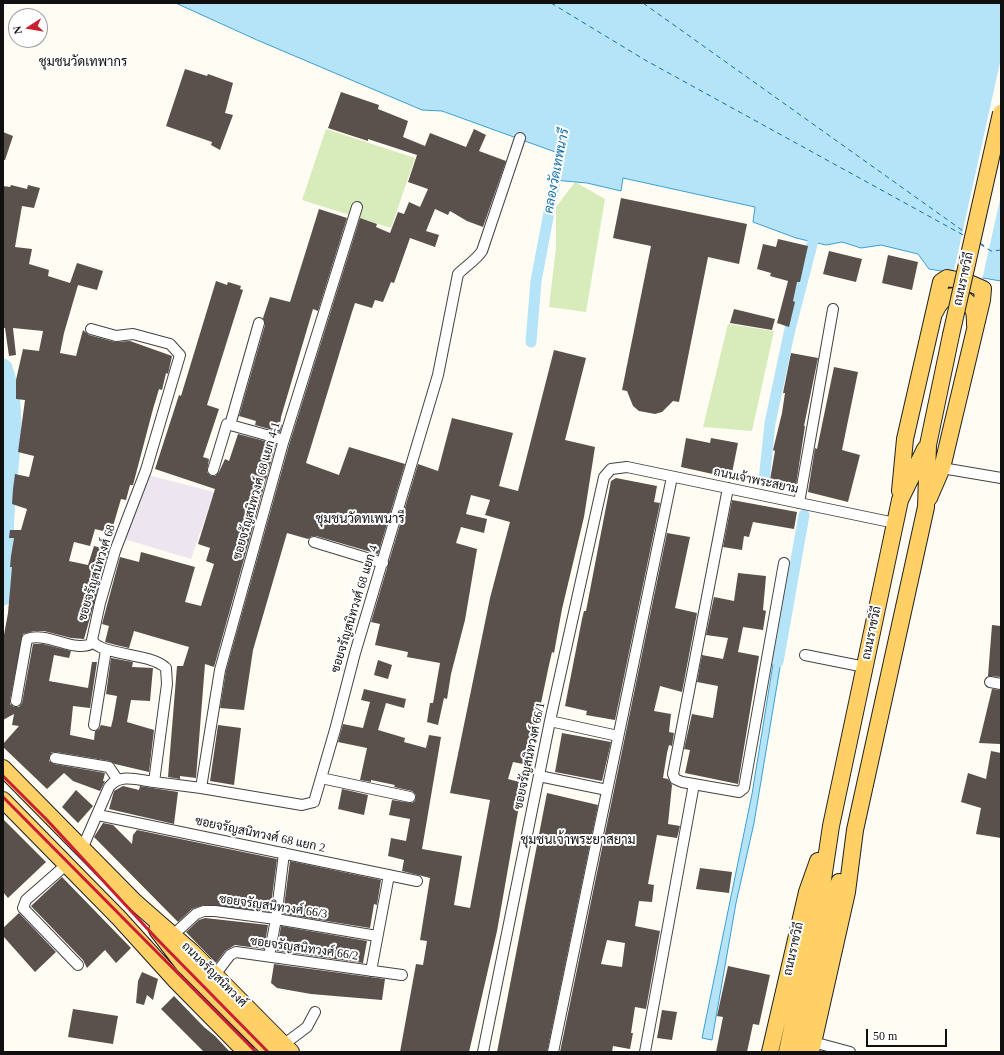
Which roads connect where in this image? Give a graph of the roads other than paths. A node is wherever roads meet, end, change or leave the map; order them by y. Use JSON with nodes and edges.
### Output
{"nodes":[{"id":1,"x":1001,"y":113,"type":"edge"},
{"id":2,"x":520,"y":138,"type":"dead end"},
{"id":3,"x":357,"y":207,"type":"dead end"},
{"id":4,"x":833,"y":309,"type":"dead end"},
{"id":5,"x":259,"y":323,"type":"dead end"},
{"id":6,"x":91,"y":329,"type":"dead end"},
{"id":7,"x":230,"y":425,"type":"junction"},
{"id":8,"x":284,"y":440,"type":"junction"},
{"id":9,"x":928,"y":445,"type":"junction"},
{"id":10,"x":942,"y":468,"type":"junction"},
{"id":11,"x":611,"y":469,"type":"joint"},
{"id":12,"x":213,"y":470,"type":"dead end"},
{"id":13,"x":672,"y":477,"type":"junction"},
{"id":14,"x":1001,"y":478,"type":"edge"},
{"id":15,"x":728,"y":488,"type":"junction"},
{"id":16,"x":900,"y":500,"type":"junction"},
{"id":17,"x":799,"y":503,"type":"junction"},
{"id":18,"x":926,"y":507,"type":"junction"},
{"id":19,"x":895,"y":523,"type":"junction"},
{"id":20,"x":314,"y":542,"type":"dead end"},
{"id":21,"x":784,"y":563,"type":"dead end"},
{"id":22,"x":383,"y":564,"type":"junction"},
{"id":23,"x":93,"y":643,"type":"junction"},
{"id":24,"x":106,"y":650,"type":"junction"},
{"id":25,"x":805,"y":655,"type":"dead end"},
{"id":26,"x":865,"y":667,"type":"junction"},
{"id":27,"x":990,"y":682,"type":"dead end"},
{"id":28,"x":1001,"y":684,"type":"edge"},
{"id":29,"x":16,"y":700,"type":"dead end"},
{"id":30,"x":550,"y":722,"type":"junction"},
{"id":31,"x":94,"y":725,"type":"dead end"},
{"id":32,"x":618,"y":736,"type":"junction"},
{"id":33,"x":55,"y":758,"type":"dead end"},
{"id":34,"x":3,"y":768,"type":"edge"},
{"id":35,"x":539,"y":776,"type":"junction"},
{"id":36,"x":321,"y":778,"type":"junction"},
{"id":37,"x":117,"y":779,"type":"junction"},
{"id":38,"x":154,"y":782,"type":"junction"},
{"id":39,"x":694,"y":784,"type":"junction"},
{"id":40,"x":201,"y":788,"type":"junction"},
{"id":41,"x":607,"y":790,"type":"junction"},
{"id":42,"x":410,"y":797,"type":"dead end"},
{"id":43,"x":3,"y":800,"type":"edge"},
{"id":44,"x":98,"y":815,"type":"junction"},
{"id":45,"x":831,"y":826,"type":"junction"},
{"id":46,"x":855,"y":830,"type":"junction"},
{"id":47,"x":82,"y":848,"type":"junction"},
{"id":48,"x":284,"y":853,"type":"junction"},
{"id":49,"x":67,"y":864,"type":"junction"},
{"id":50,"x":388,"y":874,"type":"junction"},
{"id":51,"x":417,"y":881,"type":"dead end"},
{"id":52,"x":135,"y":902,"type":"junction"},
{"id":53,"x":119,"y":918,"type":"junction"},
{"id":54,"x":276,"y":919,"type":"junction"},
{"id":55,"x":173,"y":934,"type":"junction"},
{"id":56,"x":377,"y":936,"type":"junction"},
{"id":57,"x":269,"y":956,"type":"junction"},
{"id":58,"x":78,"y":966,"type":"dead end"},
{"id":59,"x":371,"y":971,"type":"junction"},
{"id":60,"x":214,"y":976,"type":"junction"},
{"id":61,"x":402,"y":976,"type":"dead end"},
{"id":62,"x":315,"y":1012,"type":"dead end"},
{"id":63,"x":799,"y":1024,"type":"junction"},
{"id":64,"x":812,"y":1047,"type":"edge"},
{"id":65,"x":282,"y":1050,"type":"edge"},
{"id":66,"x":246,"y":1052,"type":"edge"},
{"id":67,"x":259,"y":1052,"type":"edge"},
{"id":68,"x":483,"y":1052,"type":"edge"},
{"id":69,"x":553,"y":1052,"type":"edge"},
{"id":70,"x":645,"y":1052,"type":"edge"},
{"id":71,"x":770,"y":1052,"type":"edge"},
{"id":72,"x":787,"y":1052,"type":"edge"},
{"id":73,"x":799,"y":1052,"type":"edge"},
{"id":74,"x":850,"y":1052,"type":"edge"}],
"edges":[{"from":1,"to":9,"type":"main road","name":"ถนนราชวิถี","bridge":true},
{"from":2,"to":22,"type":"street","name":"ซอยจรัญสนิทวงศ์ 68 แยก 4"},
{"from":3,"to":8,"type":"street","name":"ซอยจรัญสนิทวงศ์ 68 แยก 4-1"},
{"from":4,"to":17,"type":"street"},
{"from":5,"to":7,"type":"street"},
{"from":6,"to":23,"type":"street","name":"ซอยจรัญสนิทวงศ์ 68"},
{"from":7,"to":8,"type":"street"},
{"from":7,"to":12,"type":"street"},
{"from":8,"to":40,"type":"street","name":"ซอยจรัญสนิทวงศ์ 68 แยก 4-1"},
{"from":9,"to":16,"type":"main road","name":"ถนนราชวิถี"},
{"from":9,"to":18,"type":"main road","name":"ถนนราชวิถี"},
{"from":10,"to":14,"type":"street"},
{"from":10,"to":16,"type":"main road"},
{"from":10,"to":18,"type":"main road"},
{"from":11,"to":13,"type":"street","name":"ถนนเจ้าพระสยาม"},
{"from":11,"to":30,"type":"street","name":"ซอยจรัญสนิทวงศ์ 66/1"},
{"from":13,"to":15,"type":"street","name":"ถนนเจ้าพระสยาม"},
{"from":13,"to":32,"type":"street"},
{"from":15,"to":17,"type":"street","name":"ถนนเจ้าพระสยาม"},
{"from":15,"to":39,"type":"street"},
{"from":16,"to":19,"type":"main road","name":"ถนนราชวิถี"},
{"from":17,"to":19,"type":"street","name":"ถนนเจ้าพระสยาม"},
{"from":18,"to":46,"type":"main road","name":"ถนนราชวิถี"},
{"from":19,"to":26,"type":"main road","name":"ถนนราชวิถี"},
{"from":20,"to":22,"type":"street"},
{"from":21,"to":39,"type":"street"},
{"from":22,"to":36,"type":"street","name":"ซอยจรัญสนิทวงศ์ 68 แยก 4"},
{"from":23,"to":24,"type":"street"},
{"from":23,"to":29,"type":"street"},
{"from":24,"to":31,"type":"street"},
{"from":24,"to":38,"type":"street"},
{"from":25,"to":26,"type":"street"},
{"from":26,"to":45,"type":"main road","name":"ถนนราชวิถี"},
{"from":27,"to":28,"type":"street"},
{"from":30,"to":32,"type":"street"},
{"from":30,"to":35,"type":"street","name":"ซอยจรัญสนิทวงศ์ 66/1"},
{"from":32,"to":41,"type":"street"},
{"from":33,"to":37,"type":"street"},
{"from":34,"to":47,"type":"main road","name":"ถนนจรัญสนิทวงศ์"},
{"from":35,"to":41,"type":"street"},
{"from":35,"to":68,"type":"street","name":"ซอยจรัญสนิทวงศ์ 66/1"},
{"from":36,"to":40,"type":"street","name":"ซอยจรัญสนิทวงศ์ 68 แยก 4"},
{"from":36,"to":42,"type":"street"},
{"from":37,"to":38,"type":"street"},
{"from":37,"to":44,"type":"street"},
{"from":38,"to":40,"type":"street","name":"ซอยจรัญสนิทวงศ์ 68 แยก 4"},
{"from":39,"to":70,"type":"street"},
{"from":41,"to":69,"type":"street"},
{"from":43,"to":49,"type":"main road","name":"ถนนจรัญสนิทวงศ์"},
{"from":44,"to":47,"type":"street"},
{"from":44,"to":48,"type":"street","name":"ซอยจรัญสนิทวงศ์ 68 แยก 2"},
{"from":45,"to":63,"type":"main road","name":"ถนนราชวิถี"},
{"from":45,"to":71,"type":"main road","name":"ถนนราชวิถี"},
{"from":46,"to":63,"type":"main road","name":"ถนนราชวิถี"},
{"from":46,"to":64,"type":"main road","name":"ถนนราชวิถี"},
{"from":47,"to":52,"type":"main road","name":"ถนนจรัญสนิทวงศ์"},
{"from":48,"to":50,"type":"street","name":"ซอยจรัญสนิทวงศ์ 68 แยก 2"},
{"from":48,"to":54,"type":"street"},
{"from":49,"to":53,"type":"main road","name":"ถนนจรัญสนิทวงศ์"},
{"from":49,"to":58,"type":"street"},
{"from":50,"to":51,"type":"street","name":"ซอยจรัญสนิทวงศ์ 68 แยก 2"},
{"from":50,"to":56,"type":"street"},
{"from":52,"to":55,"type":"main road","name":"ถนนจรัญสนิทวงศ์"},
{"from":52,"to":65,"type":"main road","name":"ถนนจรัญสนิทวงศ์"},
{"from":53,"to":66,"type":"main road","name":"ถนนจรัญสนิทวงศ์"},
{"from":53,"to":67,"type":"main road","name":"ถนนจรัญสนิทวงศ์"},
{"from":54,"to":55,"type":"street","name":"ซอยจรัญสนิทวงศ์ 66/3"},
{"from":54,"to":56,"type":"street","name":"ซอยจรัญสนิทวงศ์ 66/3"},
{"from":54,"to":57,"type":"street"},
{"from":55,"to":60,"type":"main road","name":"ถนนจรัญสนิทวงศ์"},
{"from":56,"to":59,"type":"street"},
{"from":57,"to":59,"type":"street","name":"ซอยจรัญสนิทวงศ์ 66/2"},
{"from":57,"to":60,"type":"street","name":"ซอยจรัญสนิทวงศ์ 66/2"},
{"from":59,"to":61,"type":"street","name":"ซอยจรัญสนิทวงศ์ 66/2"},
{"from":60,"to":65,"type":"main road","name":"ถนนจรัญสนิทวงศ์"},
{"from":62,"to":65,"type":"street"},
{"from":63,"to":72,"type":"main road"},
{"from":63,"to":73,"type":"main road"},
{"from":64,"to":74,"type":"street"}]}
